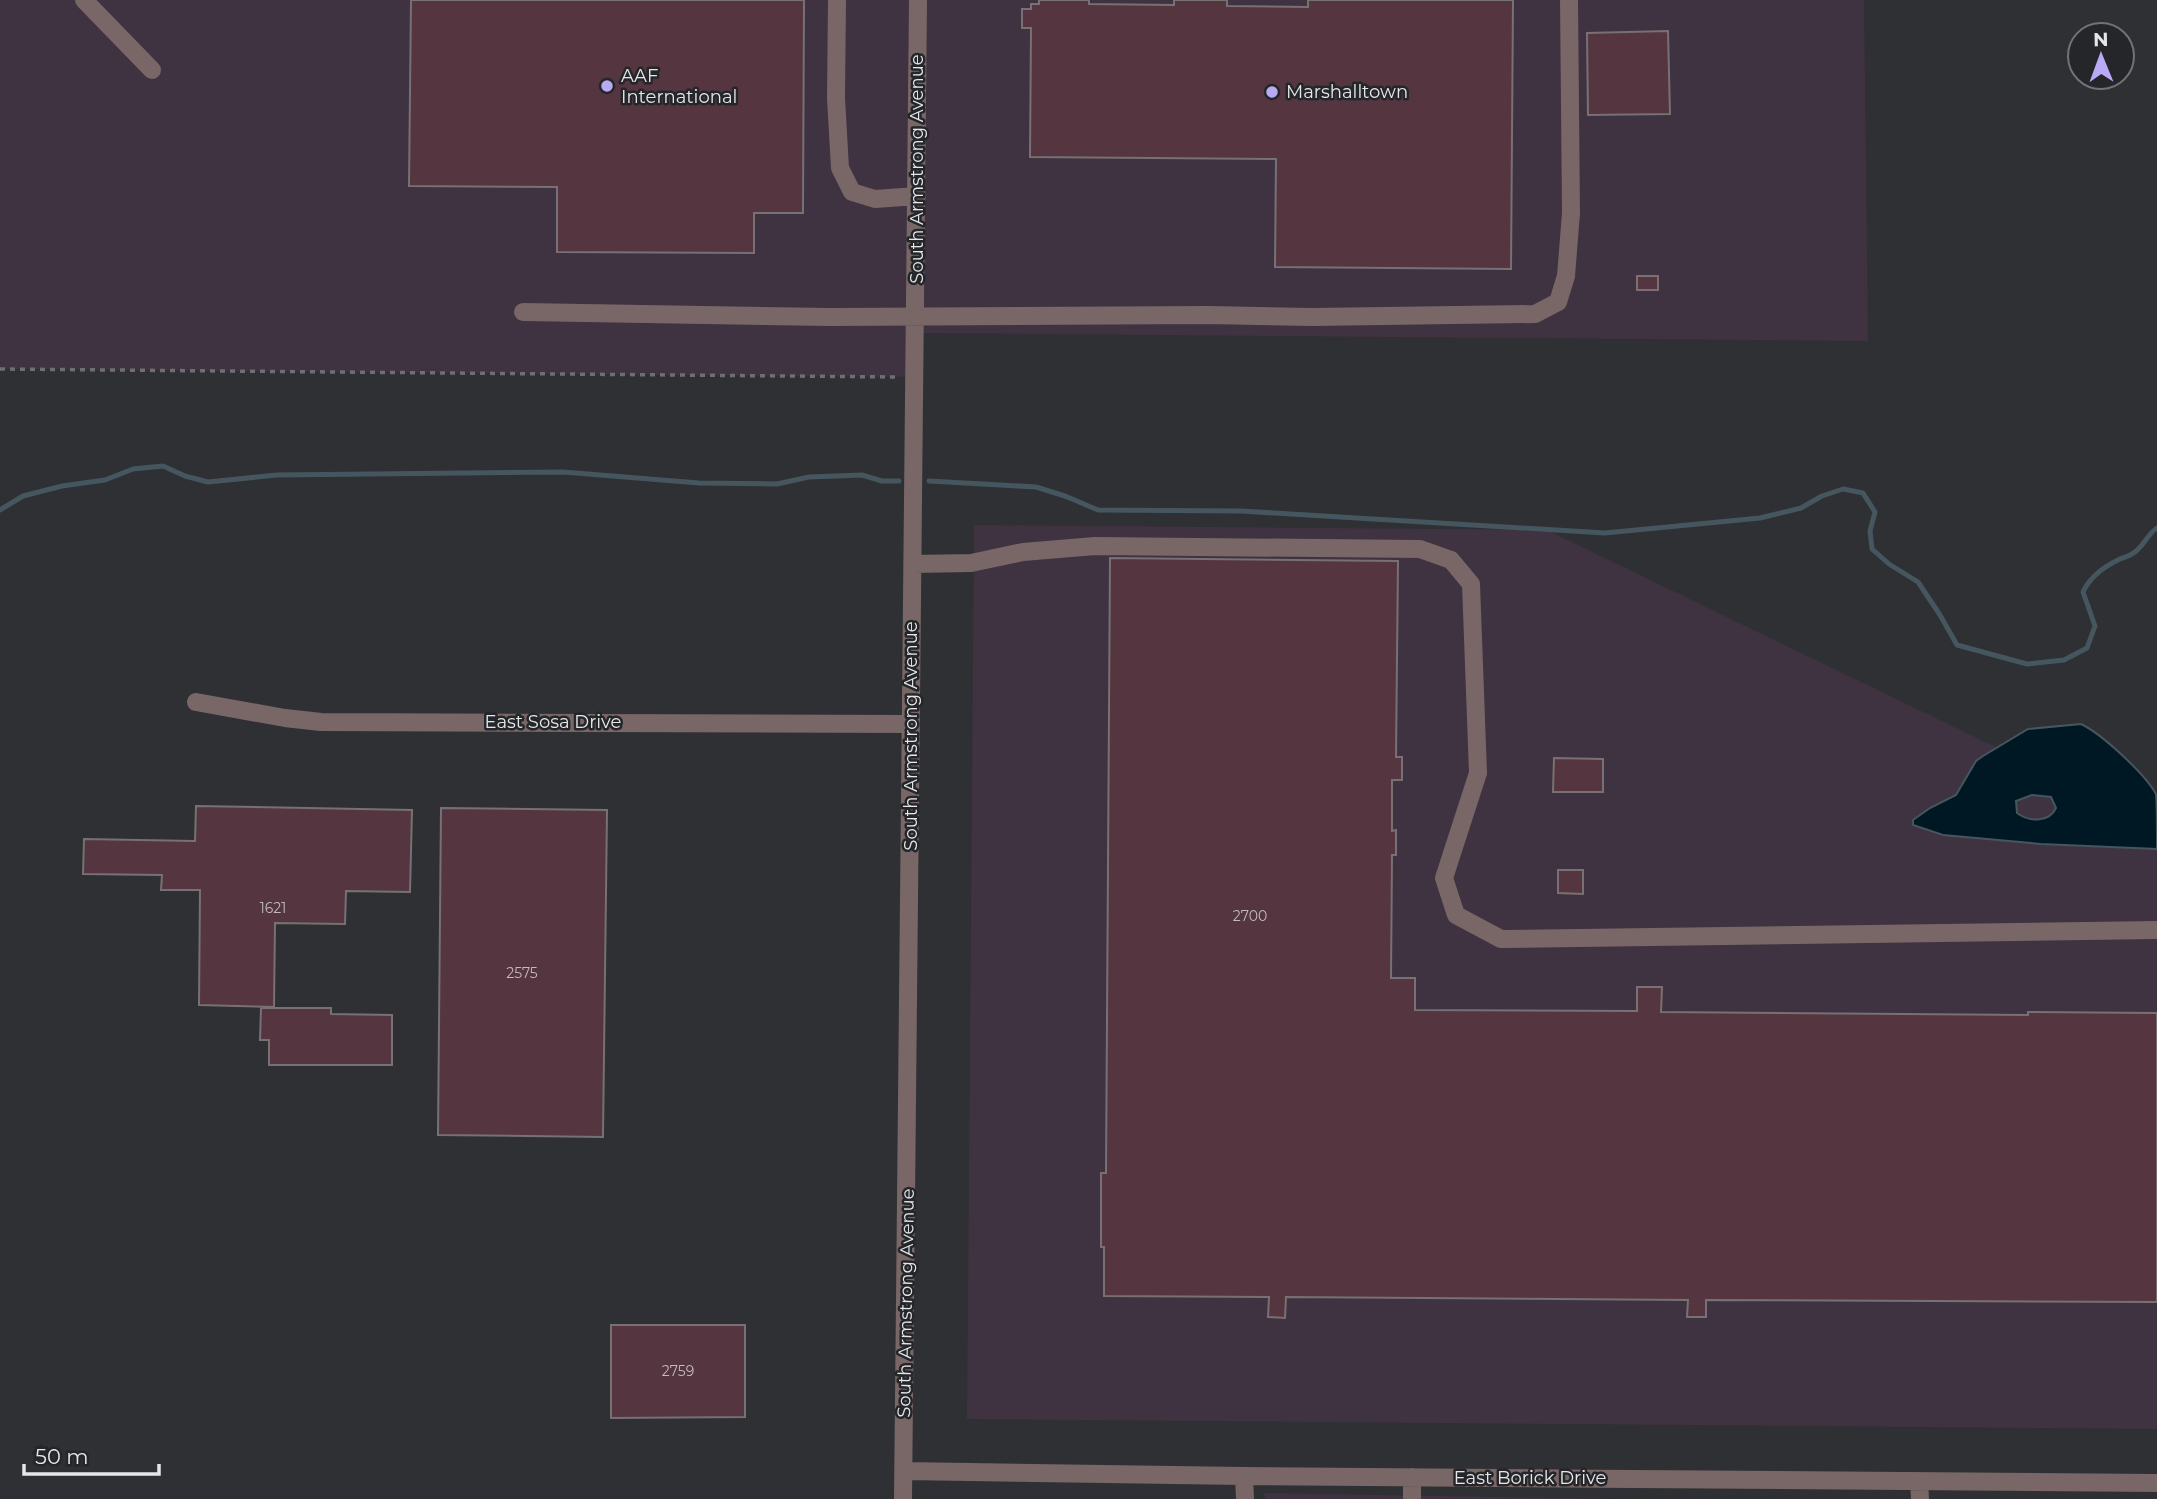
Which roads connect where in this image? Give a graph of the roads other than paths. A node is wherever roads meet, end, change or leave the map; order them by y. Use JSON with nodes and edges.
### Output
{"nodes":[{"id":1,"x":85,"y":0,"type":"edge"},
{"id":2,"x":837,"y":0,"type":"edge"},
{"id":3,"x":918,"y":0,"type":"edge"},
{"id":4,"x":1569,"y":0,"type":"edge"},
{"id":5,"x":152,"y":69,"type":"dead end"},
{"id":6,"x":917,"y":196,"type":"junction"},
{"id":7,"x":523,"y":312,"type":"dead end"},
{"id":8,"x":916,"y":317,"type":"junction"},
{"id":9,"x":913,"y":564,"type":"junction"},
{"id":10,"x":196,"y":702,"type":"dead end"},
{"id":11,"x":911,"y":723,"type":"junction"},
{"id":12,"x":2157,"y":930,"type":"edge"},
{"id":13,"x":904,"y":1471,"type":"junction"},
{"id":14,"x":1244,"y":1476,"type":"junction"},
{"id":15,"x":1412,"y":1477,"type":"junction"},
{"id":16,"x":1801,"y":1480,"type":"junction"},
{"id":17,"x":2157,"y":1483,"type":"edge"},
{"id":18,"x":1920,"y":1490,"type":"edge"},
{"id":19,"x":2021,"y":1490,"type":"edge"},
{"id":20,"x":903,"y":1499,"type":"edge"},
{"id":21,"x":1245,"y":1499,"type":"edge"},
{"id":22,"x":1412,"y":1499,"type":"edge"},
{"id":23,"x":1801,"y":1499,"type":"edge"}],
"edges":[{"from":1,"to":5,"type":"street"},
{"from":2,"to":6,"type":"street"},
{"from":3,"to":6,"type":"street","name":"South Armstrong Avenue"},
{"from":4,"to":8,"type":"street"},
{"from":6,"to":8,"type":"street","name":"South Armstrong Avenue"},
{"from":7,"to":8,"type":"street"},
{"from":8,"to":9,"type":"street","name":"South Armstrong Avenue"},
{"from":9,"to":11,"type":"street","name":"South Armstrong Avenue"},
{"from":9,"to":12,"type":"street"},
{"from":10,"to":11,"type":"street","name":"East Sosa Drive"},
{"from":11,"to":13,"type":"street","name":"South Armstrong Avenue"},
{"from":13,"to":14,"type":"street","name":"East Borick Drive"},
{"from":13,"to":20,"type":"street","name":"South Armstrong Avenue"},
{"from":14,"to":15,"type":"street","name":"East Borick Drive"},
{"from":14,"to":21,"type":"street"},
{"from":15,"to":16,"type":"street","name":"East Borick Drive"},
{"from":15,"to":22,"type":"street"},
{"from":16,"to":18,"type":"street","name":"East Borick Drive"},
{"from":16,"to":23,"type":"street"},
{"from":17,"to":19,"type":"street","name":"East Borick Drive"},
{"from":18,"to":19,"type":"street","name":"East Borick Drive"}]}
